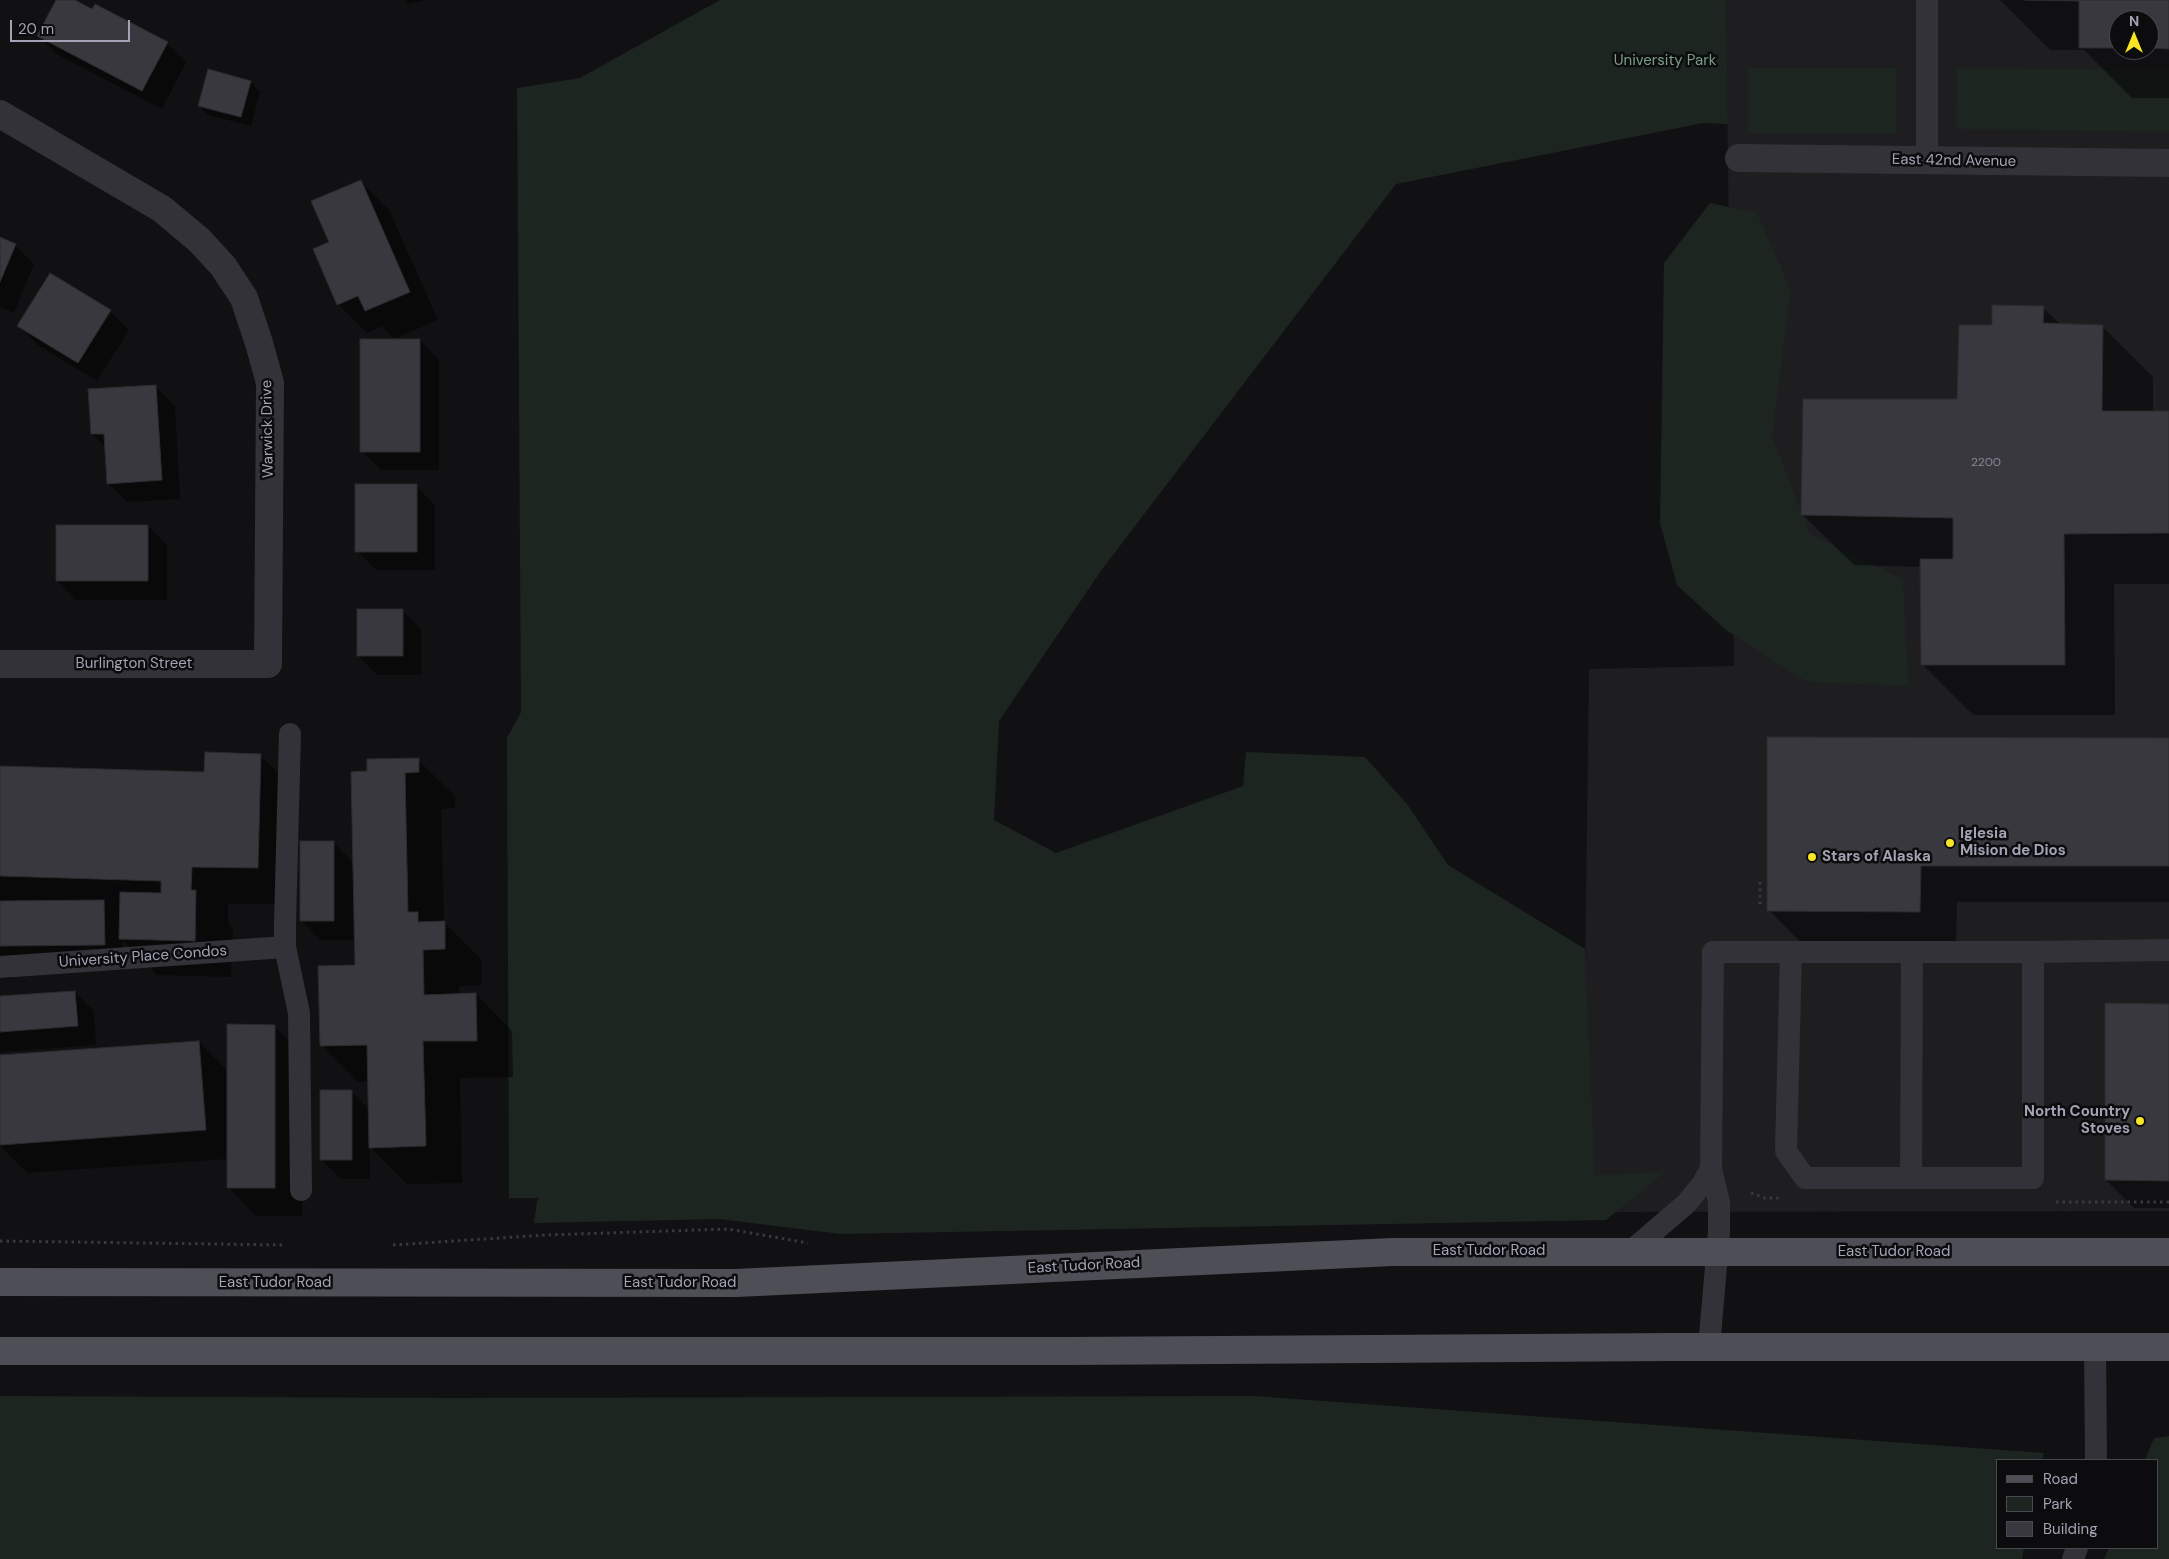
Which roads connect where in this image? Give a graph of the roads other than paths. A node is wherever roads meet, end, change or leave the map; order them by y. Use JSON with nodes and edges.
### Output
{"nodes":[{"id":1,"x":1927,"y":0,"type":"edge"},
{"id":2,"x":0,"y":114,"type":"edge"},
{"id":3,"x":1739,"y":158,"type":"dead end"},
{"id":4,"x":1927,"y":161,"type":"junction"},
{"id":5,"x":2169,"y":163,"type":"edge"},
{"id":6,"x":0,"y":664,"type":"edge"},
{"id":7,"x":268,"y":664,"type":"joint"},
{"id":8,"x":290,"y":734,"type":"dead end"},
{"id":9,"x":285,"y":947,"type":"junction"},
{"id":10,"x":2169,"y":950,"type":"edge"},
{"id":11,"x":1791,"y":952,"type":"junction"},
{"id":12,"x":1912,"y":952,"type":"junction"},
{"id":13,"x":2033,"y":952,"type":"junction"},
{"id":14,"x":0,"y":966,"type":"edge"},
{"id":15,"x":1711,"y":1169,"type":"junction"},
{"id":16,"x":1911,"y":1178,"type":"junction"},
{"id":17,"x":301,"y":1190,"type":"dead end"},
{"id":18,"x":1631,"y":1251,"type":"junction"},
{"id":19,"x":1718,"y":1252,"type":"junction"},
{"id":20,"x":2169,"y":1252,"type":"edge"},
{"id":21,"x":0,"y":1282,"type":"edge"},
{"id":22,"x":1708,"y":1347,"type":"junction"},
{"id":23,"x":2095,"y":1347,"type":"junction"},
{"id":24,"x":2169,"y":1347,"type":"edge"},
{"id":25,"x":0,"y":1351,"type":"edge"},
{"id":26,"x":2096,"y":1459,"type":"edge"}],
"edges":[{"from":1,"to":4,"type":"lane"},
{"from":2,"to":7,"type":"street","name":"Warwick Drive"},
{"from":3,"to":4,"type":"street","name":"East 42nd Avenue"},
{"from":4,"to":5,"type":"street","name":"East 42nd Avenue"},
{"from":6,"to":7,"type":"street","name":"Burlington Street"},
{"from":8,"to":9,"type":"lane"},
{"from":9,"to":14,"type":"lane","name":"University Place Condos"},
{"from":9,"to":17,"type":"lane"},
{"from":10,"to":13,"type":"lane"},
{"from":11,"to":12,"type":"lane"},
{"from":11,"to":15,"type":"lane"},
{"from":11,"to":16,"type":"lane"},
{"from":12,"to":13,"type":"lane"},
{"from":12,"to":16,"type":"lane"},
{"from":13,"to":16,"type":"lane"},
{"from":15,"to":18,"type":"lane"},
{"from":15,"to":19,"type":"lane"},
{"from":18,"to":19,"type":"main road","name":"East Tudor Road"},
{"from":18,"to":21,"type":"main road","name":"East Tudor Road"},
{"from":19,"to":20,"type":"main road","name":"East Tudor Road"},
{"from":19,"to":22,"type":"lane"},
{"from":22,"to":23,"type":"main road"},
{"from":22,"to":25,"type":"main road"},
{"from":23,"to":24,"type":"main road"},
{"from":23,"to":26,"type":"lane"}]}
